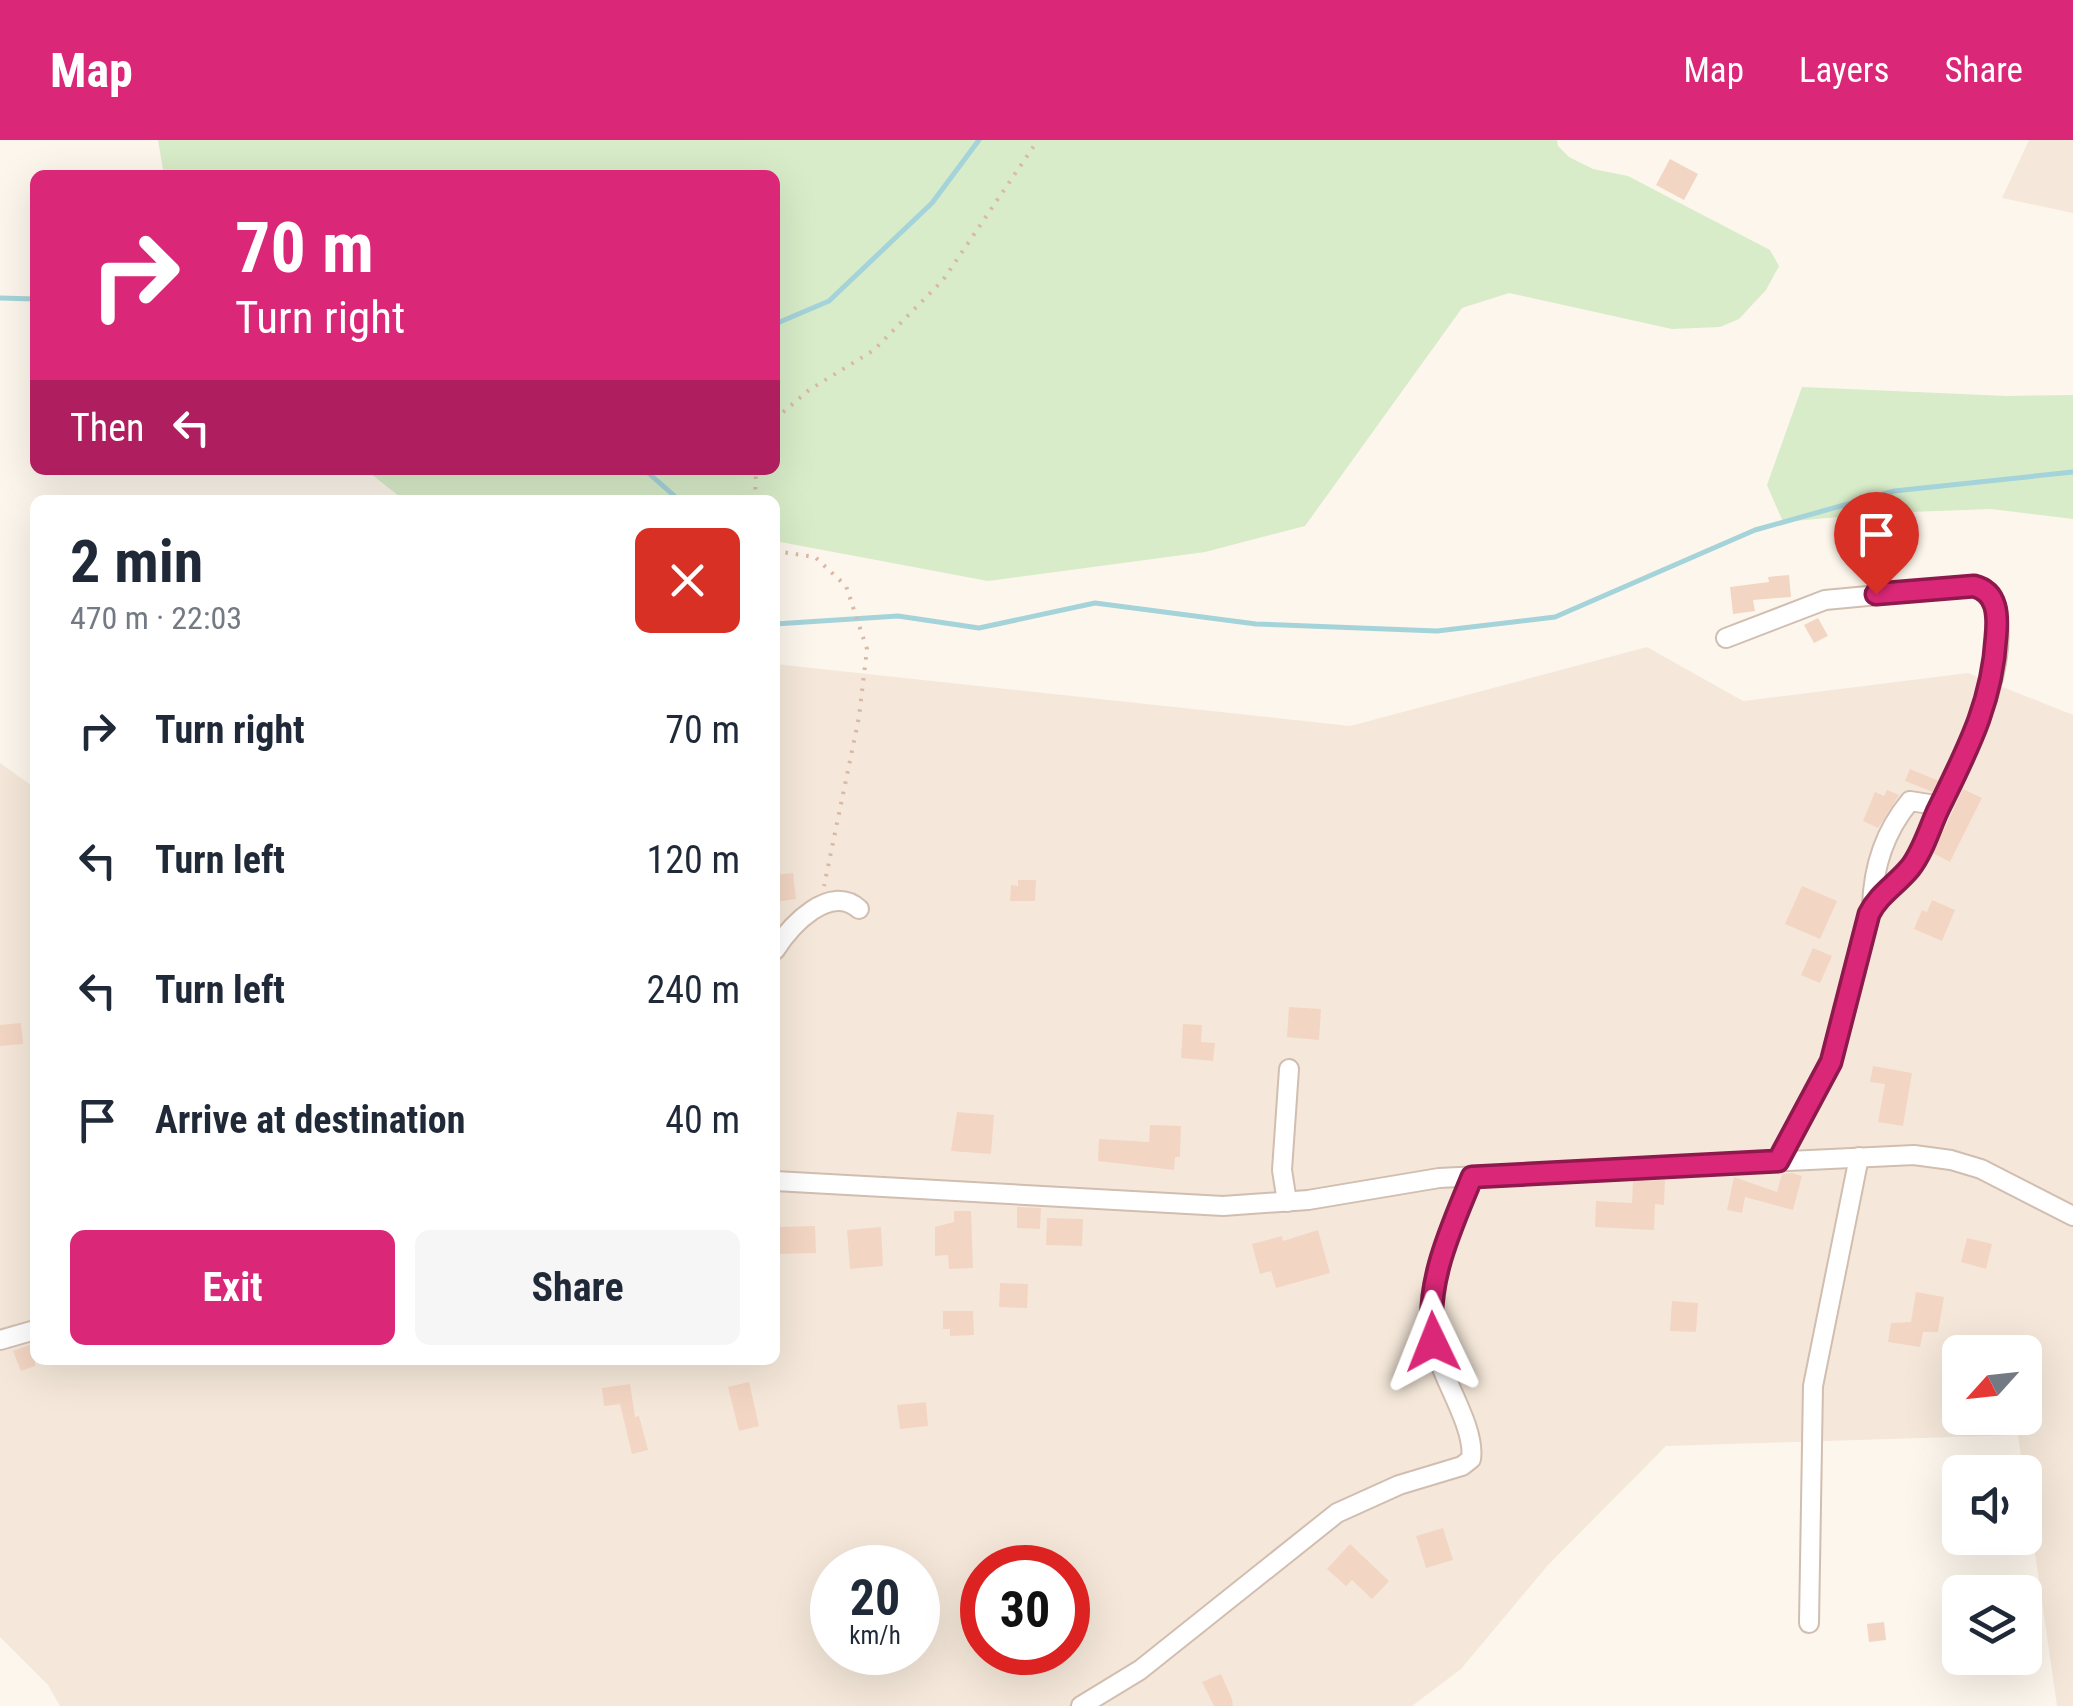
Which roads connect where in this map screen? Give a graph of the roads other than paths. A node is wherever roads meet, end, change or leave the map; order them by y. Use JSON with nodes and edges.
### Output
{"nodes":[{"id":1,"x":1726,"y":638,"type":"dead end"},
{"id":2,"x":1938,"y":812,"type":"junction"},
{"id":3,"x":1872,"y":907,"type":"junction"},
{"id":4,"x":858,"y":908,"type":"dead end"},
{"id":5,"x":780,"y":938,"type":"edge"},
{"id":6,"x":1289,"y":1068,"type":"dead end"},
{"id":7,"x":1859,"y":1157,"type":"junction"},
{"id":8,"x":1778,"y":1161,"type":"junction"},
{"id":9,"x":1472,"y":1177,"type":"junction"},
{"id":10,"x":780,"y":1181,"type":"edge"},
{"id":11,"x":1287,"y":1202,"type":"junction"},
{"id":12,"x":2073,"y":1216,"type":"edge"},
{"id":13,"x":30,"y":1331,"type":"edge"},
{"id":14,"x":0,"y":1340,"type":"edge"},
{"id":15,"x":1809,"y":1623,"type":"dead end"},
{"id":16,"x":1082,"y":1706,"type":"edge"}],
"edges":[{"from":1,"to":2,"type":"street"},
{"from":2,"to":3,"type":"street"},
{"from":2,"to":3,"type":"street"},
{"from":3,"to":8,"type":"street"},
{"from":4,"to":5,"type":"street"},
{"from":6,"to":11,"type":"street"},
{"from":7,"to":8,"type":"street"},
{"from":7,"to":12,"type":"street"},
{"from":7,"to":15,"type":"street"},
{"from":8,"to":9,"type":"street"},
{"from":9,"to":11,"type":"street"},
{"from":9,"to":16,"type":"street"},
{"from":10,"to":11,"type":"street"},
{"from":13,"to":14,"type":"street"}]}
